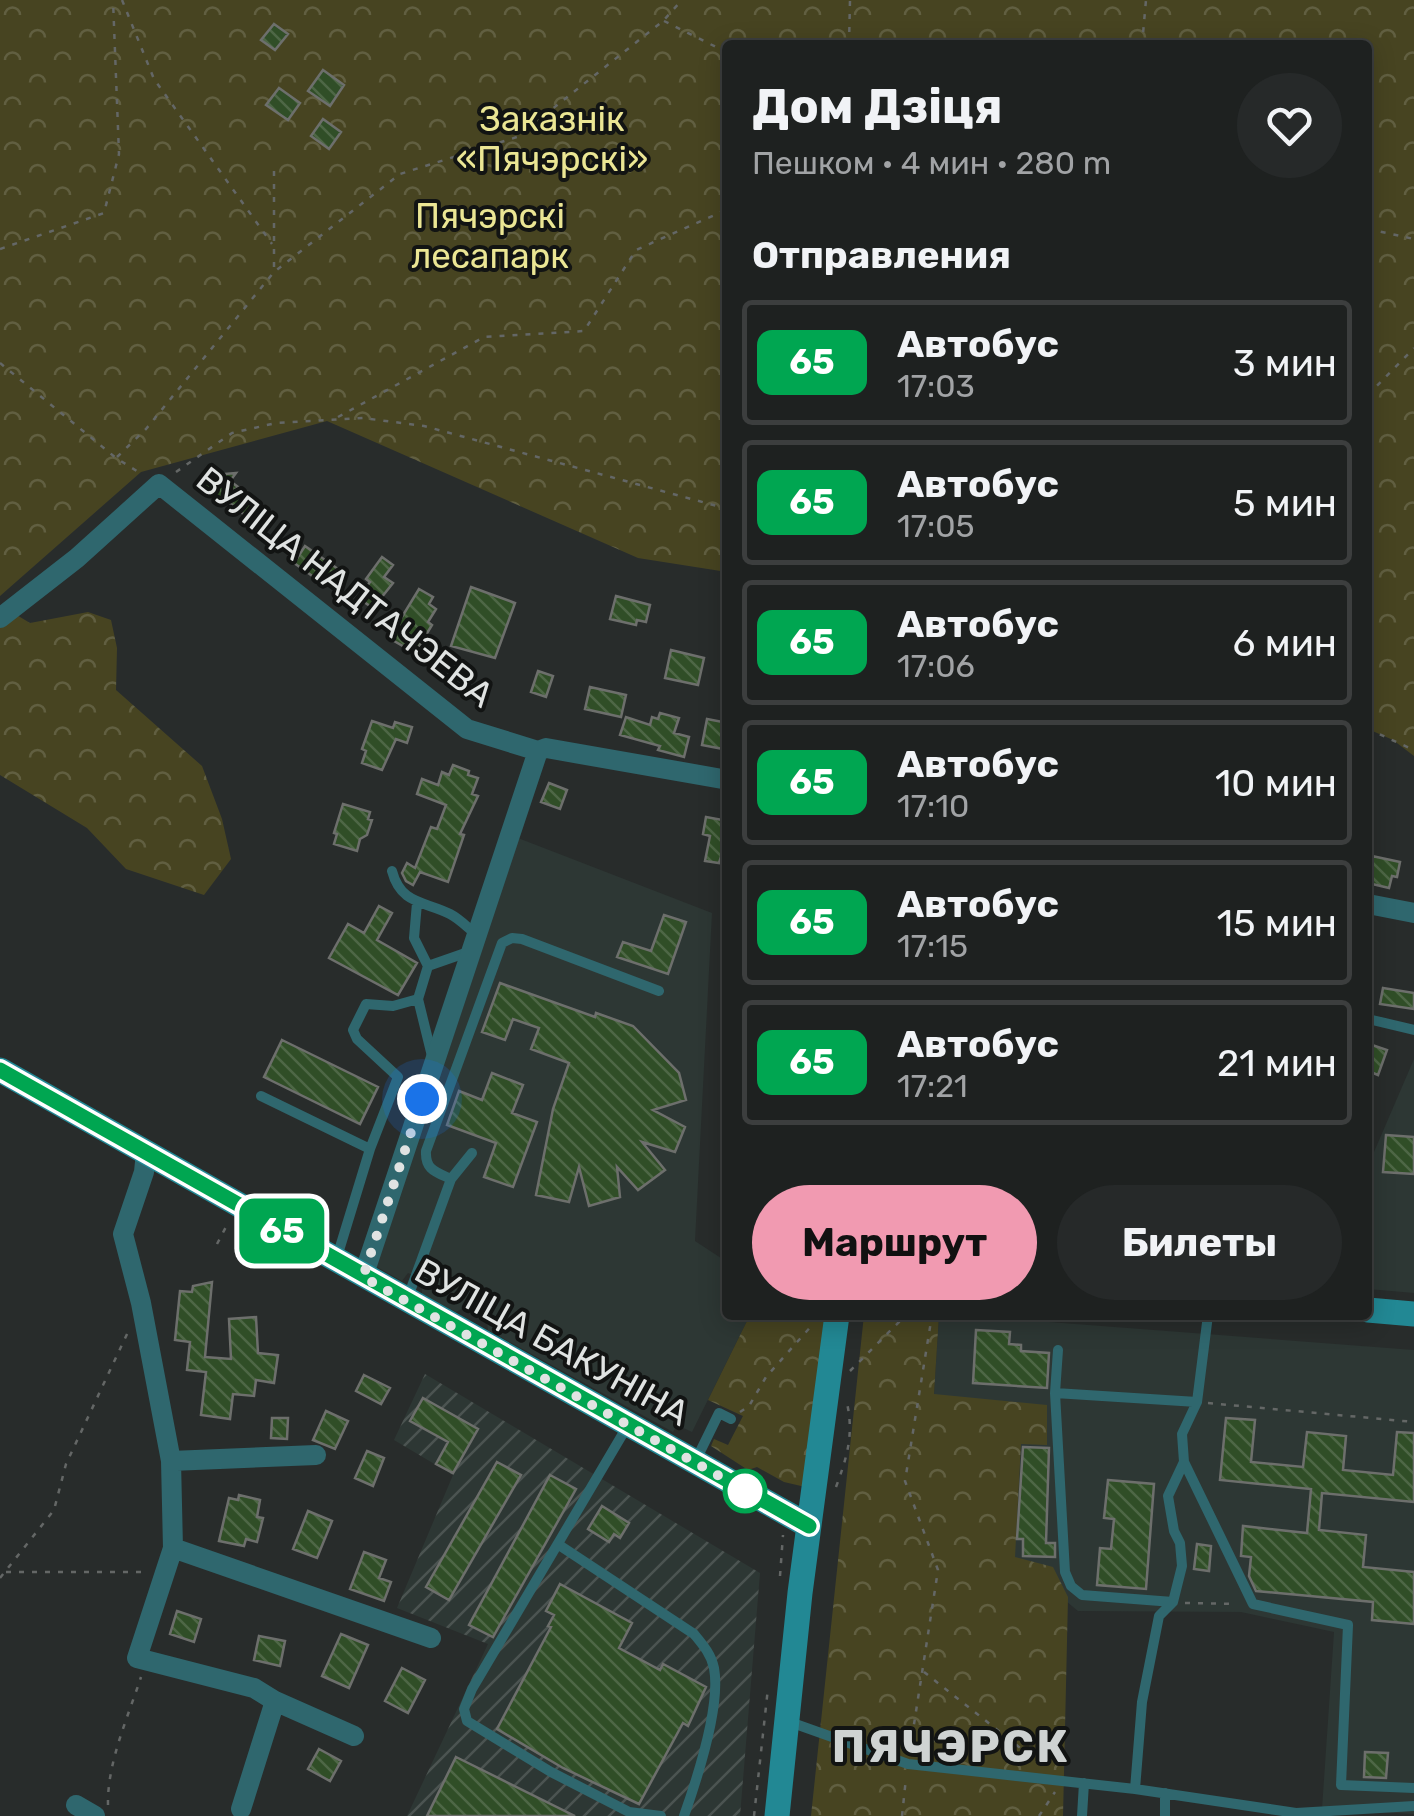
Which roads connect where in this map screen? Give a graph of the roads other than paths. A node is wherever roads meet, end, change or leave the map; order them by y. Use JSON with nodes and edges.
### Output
{"nodes":[{"id":1,"x":0,"y":618,"type":"edge"},
{"id":2,"x":538,"y":751,"type":"junction"},
{"id":3,"x":722,"y":779,"type":"edge"},
{"id":4,"x":392,"y":871,"type":"dead end"},
{"id":5,"x":416,"y":903,"type":"junction"},
{"id":6,"x":1372,"y":905,"type":"edge"},
{"id":7,"x":1414,"y":913,"type":"edge"},
{"id":8,"x":474,"y":943,"type":"junction"},
{"id":9,"x":428,"y":966,"type":"junction"},
{"id":10,"x":659,"y":991,"type":"dead end"},
{"id":11,"x":418,"y":998,"type":"junction"},
{"id":12,"x":1372,"y":1019,"type":"edge"},
{"id":13,"x":1414,"y":1030,"type":"edge"},
{"id":14,"x":434,"y":1063,"type":"junction"},
{"id":15,"x":0,"y":1070,"type":"edge"},
{"id":16,"x":261,"y":1096,"type":"dead end"},
{"id":17,"x":370,"y":1149,"type":"junction"},
{"id":18,"x":146,"y":1152,"type":"junction"},
{"id":19,"x":472,"y":1153,"type":"dead end"},
{"id":20,"x":451,"y":1179,"type":"junction"},
{"id":21,"x":336,"y":1262,"type":"junction"},
{"id":22,"x":363,"y":1277,"type":"junction"},
{"id":23,"x":407,"y":1300,"type":"junction"},
{"id":24,"x":1414,"y":1314,"type":"edge"},
{"id":25,"x":1372,"y":1315,"type":"edge"},
{"id":26,"x":828,"y":1320,"type":"edge"},
{"id":27,"x":1207,"y":1320,"type":"edge"},
{"id":28,"x":1058,"y":1350,"type":"dead end"},
{"id":29,"x":1055,"y":1393,"type":"junction"},
{"id":30,"x":1197,"y":1402,"type":"junction"},
{"id":31,"x":730,"y":1419,"type":"road end"},
{"id":32,"x":628,"y":1426,"type":"junction"},
{"id":33,"x":316,"y":1455,"type":"dead end"},
{"id":34,"x":171,"y":1461,"type":"junction"},
{"id":35,"x":694,"y":1462,"type":"junction"},
{"id":36,"x":1184,"y":1462,"type":"junction"},
{"id":37,"x":809,"y":1526,"type":"junction"},
{"id":38,"x":558,"y":1544,"type":"junction"},
{"id":39,"x":173,"y":1548,"type":"junction"},
{"id":40,"x":1174,"y":1602,"type":"junction"},
{"id":41,"x":431,"y":1638,"type":"dead end"},
{"id":42,"x":275,"y":1701,"type":"junction"},
{"id":43,"x":787,"y":1721,"type":"junction"},
{"id":44,"x":354,"y":1736,"type":"dead end"},
{"id":45,"x":1084,"y":1783,"type":"junction"},
{"id":46,"x":1414,"y":1788,"type":"edge"},
{"id":47,"x":1135,"y":1789,"type":"junction"},
{"id":48,"x":1164,"y":1793,"type":"junction"},
{"id":49,"x":76,"y":1805,"type":"dead end"},
{"id":50,"x":1414,"y":1806,"type":"edge"},
{"id":51,"x":242,"y":1810,"type":"dead end"},
{"id":52,"x":96,"y":1816,"type":"edge"},
{"id":53,"x":661,"y":1816,"type":"edge"},
{"id":54,"x":684,"y":1816,"type":"edge"},
{"id":55,"x":777,"y":1816,"type":"edge"},
{"id":56,"x":1082,"y":1816,"type":"edge"},
{"id":57,"x":1165,"y":1816,"type":"edge"}],
"edges":[{"from":1,"to":2,"type":"street","name":"ВУЛІЦА НАДТАЧЭЕВА"},
{"from":2,"to":3,"type":"street","name":"ВУЛІЦА НАДТАЧЭЕВА"},
{"from":2,"to":8,"type":"street"},
{"from":4,"to":5,"type":"lane"},
{"from":5,"to":8,"type":"lane"},
{"from":5,"to":9,"type":"lane"},
{"from":6,"to":7,"type":"street"},
{"from":8,"to":9,"type":"lane"},
{"from":8,"to":14,"type":"street"},
{"from":9,"to":11,"type":"lane"},
{"from":10,"to":20,"type":"lane"},
{"from":11,"to":14,"type":"lane"},
{"from":11,"to":17,"type":"lane"},
{"from":12,"to":13,"type":"lane"},
{"from":14,"to":22,"type":"street"},
{"from":15,"to":18,"type":"street","name":"ВУЛІЦА БАКУНІНА"},
{"from":16,"to":17,"type":"lane"},
{"from":17,"to":21,"type":"lane"},
{"from":18,"to":21,"type":"street","name":"ВУЛІЦА БАКУНІНА"},
{"from":18,"to":34,"type":"street"},
{"from":19,"to":20,"type":"lane"},
{"from":20,"to":23,"type":"lane"},
{"from":21,"to":22,"type":"street","name":"ВУЛІЦА БАКУНІНА"},
{"from":22,"to":23,"type":"street","name":"ВУЛІЦА БАКУНІНА"},
{"from":23,"to":32,"type":"street","name":"ВУЛІЦА БАКУНІНА"},
{"from":24,"to":25,"type":"street"},
{"from":26,"to":37,"type":"street"},
{"from":27,"to":30,"type":"lane"},
{"from":28,"to":29,"type":"lane"},
{"from":29,"to":30,"type":"lane"},
{"from":29,"to":40,"type":"lane"},
{"from":30,"to":36,"type":"lane"},
{"from":31,"to":35,"type":"lane"},
{"from":32,"to":35,"type":"street","name":"ВУЛІЦА БАКУНІНА"},
{"from":32,"to":38,"type":"lane"},
{"from":33,"to":34,"type":"street"},
{"from":34,"to":39,"type":"street"},
{"from":35,"to":37,"type":"street","name":"ВУЛІЦА БАКУНІНА"},
{"from":36,"to":40,"type":"lane"},
{"from":36,"to":46,"type":"lane"},
{"from":37,"to":43,"type":"street"},
{"from":38,"to":53,"type":"lane"},
{"from":38,"to":54,"type":"lane"},
{"from":39,"to":41,"type":"street"},
{"from":39,"to":42,"type":"street"},
{"from":40,"to":47,"type":"lane"},
{"from":42,"to":44,"type":"street"},
{"from":42,"to":51,"type":"street"},
{"from":43,"to":45,"type":"lane"},
{"from":43,"to":55,"type":"street"},
{"from":45,"to":47,"type":"lane"},
{"from":45,"to":56,"type":"lane"},
{"from":47,"to":48,"type":"lane"},
{"from":48,"to":50,"type":"lane"},
{"from":48,"to":57,"type":"lane"},
{"from":49,"to":52,"type":"street"}]}
